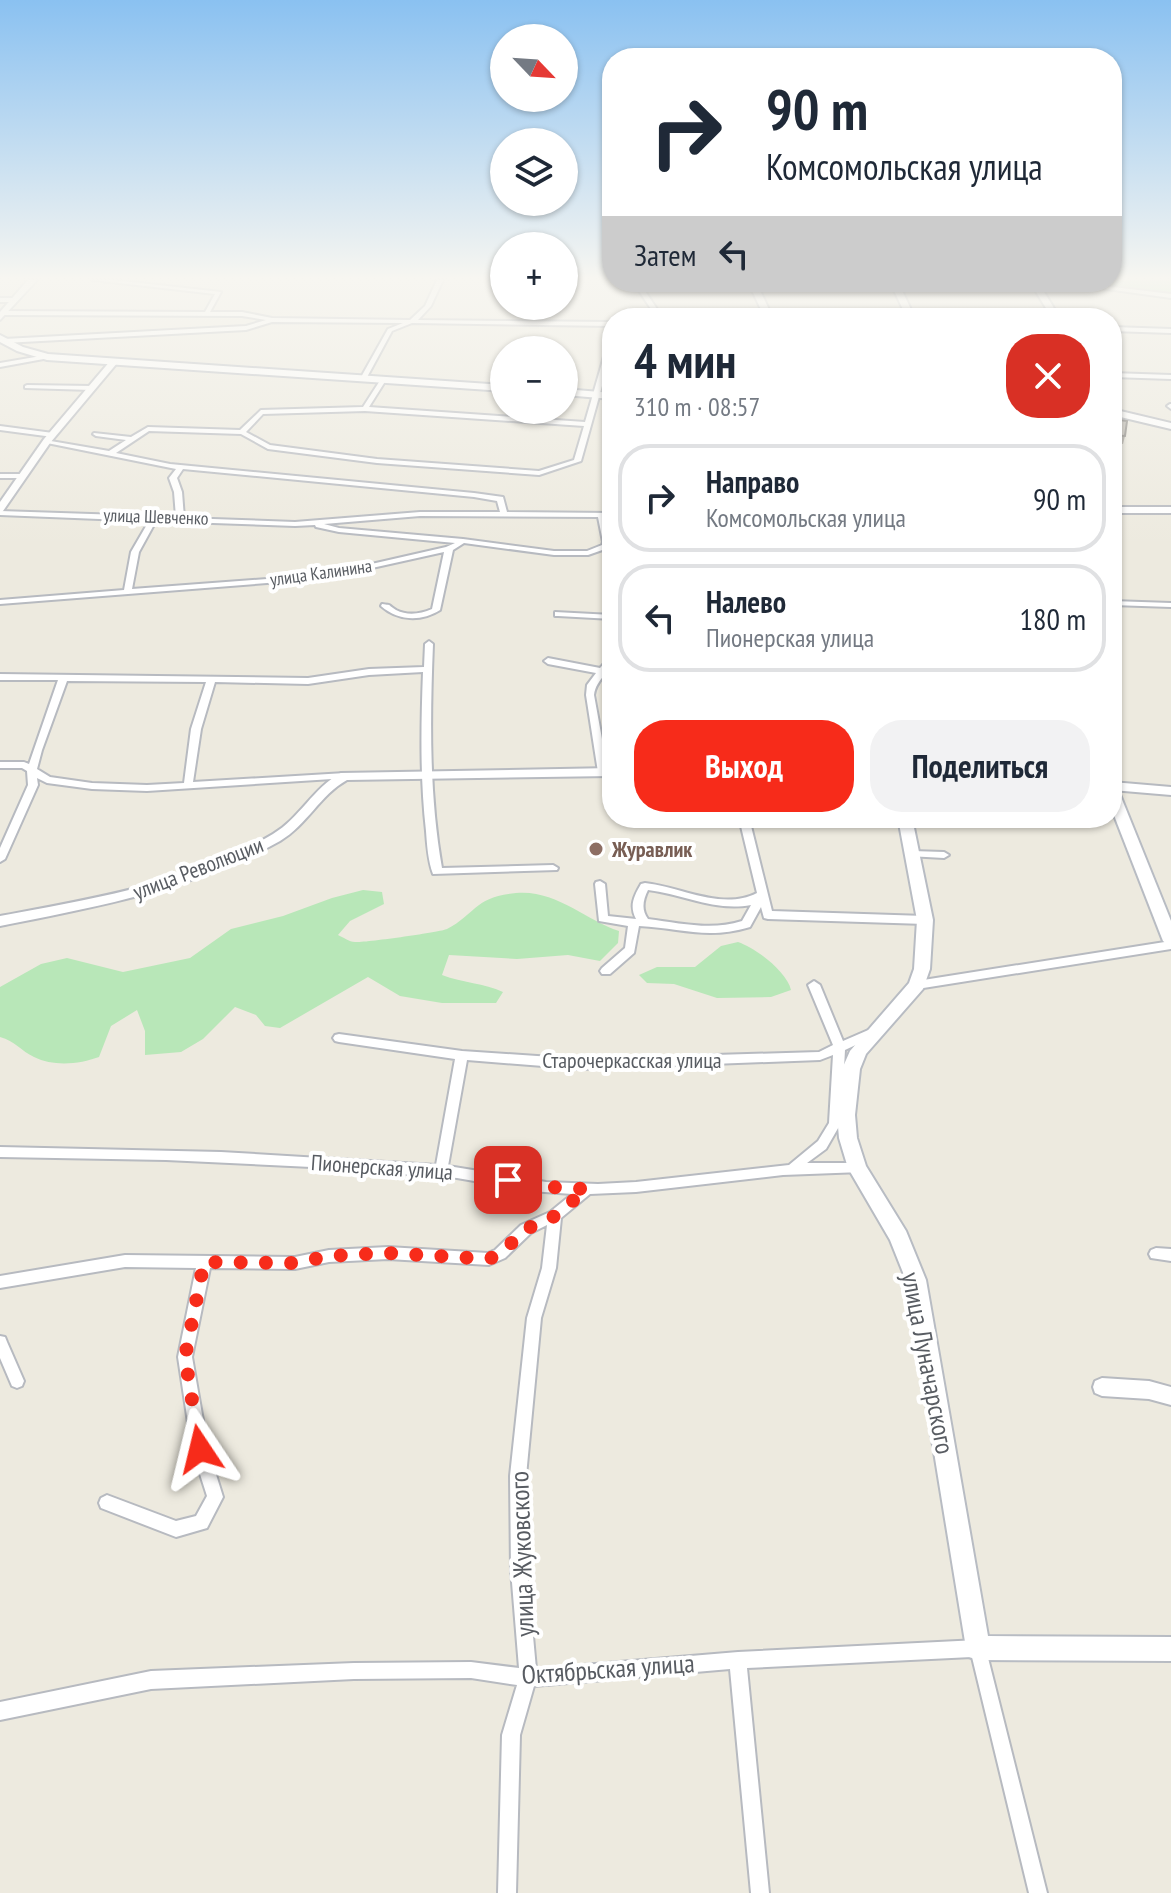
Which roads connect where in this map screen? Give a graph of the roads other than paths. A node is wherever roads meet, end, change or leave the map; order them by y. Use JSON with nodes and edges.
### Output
{"nodes":[{"id":1,"x":109,"y":368,"type":"edge"},
{"id":2,"x":207,"y":368,"type":"edge"},
{"id":3,"x":369,"y":368,"type":"edge"},
{"id":4,"x":602,"y":373,"type":"edge"},
{"id":5,"x":1122,"y":375,"type":"edge"},
{"id":6,"x":1171,"y":377,"type":"edge"},
{"id":7,"x":363,"y":379,"type":"junction"},
{"id":8,"x":383,"y":380,"type":"junction"},
{"id":9,"x":27,"y":387,"type":"dead end"},
{"id":10,"x":490,"y":387,"type":"edge"},
{"id":11,"x":92,"y":388,"type":"junction"},
{"id":12,"x":578,"y":393,"type":"edge"},
{"id":13,"x":596,"y":394,"type":"junction"},
{"id":14,"x":602,"y":395,"type":"edge"},
{"id":15,"x":365,"y":409,"type":"junction"},
{"id":16,"x":1122,"y":414,"type":"edge"},
{"id":17,"x":586,"y":424,"type":"junction"},
{"id":18,"x":1171,"y":426,"type":"edge"},
{"id":19,"x":0,"y":428,"type":"edge"},
{"id":20,"x":242,"y":432,"type":"junction"},
{"id":21,"x":96,"y":434,"type":"dead end"},
{"id":22,"x":50,"y":438,"type":"junction"},
{"id":23,"x":133,"y":439,"type":"junction"},
{"id":24,"x":111,"y":453,"type":"junction"},
{"id":25,"x":181,"y":467,"type":"junction"},
{"id":26,"x":0,"y":476,"type":"edge"},
{"id":27,"x":20,"y":476,"type":"junction"},
{"id":28,"x":1122,"y":510,"type":"edge"},
{"id":29,"x":1171,"y":510,"type":"edge"},
{"id":30,"x":0,"y":511,"type":"edge"},
{"id":31,"x":504,"y":513,"type":"junction"},
{"id":32,"x":601,"y":516,"type":"joint"},
{"id":33,"x":155,"y":517,"type":"junction"},
{"id":34,"x":180,"y":518,"type":"junction"},
{"id":35,"x":602,"y":520,"type":"edge"},
{"id":36,"x":311,"y":523,"type":"junction"},
{"id":37,"x":463,"y":541,"type":"junction"},
{"id":38,"x":602,"y":547,"type":"edge"},
{"id":39,"x":449,"y":549,"type":"junction"},
{"id":40,"x":128,"y":591,"type":"junction"},
{"id":41,"x":0,"y":602,"type":"edge"},
{"id":42,"x":1122,"y":603,"type":"edge"},
{"id":43,"x":1171,"y":605,"type":"edge"},
{"id":44,"x":385,"y":606,"type":"dead end"},
{"id":45,"x":558,"y":614,"type":"dead end"},
{"id":46,"x":602,"y":616,"type":"edge"},
{"id":47,"x":429,"y":644,"type":"dead end"},
{"id":48,"x":548,"y":661,"type":"dead end"},
{"id":49,"x":428,"y":669,"type":"junction"},
{"id":50,"x":600,"y":671,"type":"joint"},
{"id":51,"x":0,"y":677,"type":"edge"},
{"id":52,"x":64,"y":677,"type":"junction"},
{"id":53,"x":211,"y":681,"type":"junction"},
{"id":54,"x":602,"y":749,"type":"edge"},
{"id":55,"x":0,"y":765,"type":"edge"},
{"id":56,"x":32,"y":769,"type":"junction"},
{"id":57,"x":602,"y":772,"type":"edge"},
{"id":58,"x":426,"y":773,"type":"junction"},
{"id":59,"x":345,"y":776,"type":"junction"},
{"id":60,"x":188,"y":786,"type":"junction"},
{"id":61,"x":1122,"y":787,"type":"edge"},
{"id":62,"x":1171,"y":791,"type":"edge"},
{"id":63,"x":1122,"y":818,"type":"edge"},
{"id":64,"x":746,"y":828,"type":"edge"},
{"id":65,"x":907,"y":828,"type":"edge"},
{"id":66,"x":912,"y":854,"type":"junction"},
{"id":67,"x":944,"y":855,"type":"dead end"},
{"id":68,"x":0,"y":859,"type":"edge"},
{"id":69,"x":553,"y":868,"type":"dead end"},
{"id":70,"x":600,"y":884,"type":"dead end"},
{"id":71,"x":761,"y":896,"type":"junction"},
{"id":72,"x":925,"y":920,"type":"junction"},
{"id":73,"x":0,"y":921,"type":"edge"},
{"id":74,"x":639,"y":924,"type":"junction"},
{"id":75,"x":1171,"y":943,"type":"edge"},
{"id":76,"x":606,"y":971,"type":"dead end"},
{"id":77,"x":814,"y":985,"type":"dead end"},
{"id":78,"x":917,"y":985,"type":"junction"},
{"id":79,"x":873,"y":1032,"type":"junction"},
{"id":80,"x":339,"y":1038,"type":"dead end"},
{"id":81,"x":839,"y":1046,"type":"junction"},
{"id":82,"x":462,"y":1055,"type":"junction"},
{"id":83,"x":0,"y":1152,"type":"edge"},
{"id":84,"x":794,"y":1167,"type":"junction"},
{"id":85,"x":857,"y":1168,"type":"junction"},
{"id":86,"x":441,"y":1171,"type":"junction"},
{"id":87,"x":587,"y":1189,"type":"junction"},
{"id":88,"x":555,"y":1216,"type":"junction"},
{"id":89,"x":204,"y":1262,"type":"junction"},
{"id":90,"x":0,"y":1282,"type":"edge"},
{"id":91,"x":0,"y":1342,"type":"edge"},
{"id":92,"x":17,"y":1381,"type":"dead end"},
{"id":93,"x":1102,"y":1387,"type":"dead end"},
{"id":94,"x":1171,"y":1396,"type":"edge"},
{"id":95,"x":107,"y":1503,"type":"dead end"},
{"id":96,"x":978,"y":1648,"type":"junction"},
{"id":97,"x":1171,"y":1649,"type":"edge"},
{"id":98,"x":738,"y":1660,"type":"junction"},
{"id":99,"x":528,"y":1678,"type":"junction"},
{"id":100,"x":0,"y":1711,"type":"edge"},
{"id":101,"x":507,"y":1893,"type":"edge"},
{"id":102,"x":760,"y":1893,"type":"edge"},
{"id":103,"x":1038,"y":1893,"type":"edge"}],
"edges":[{"from":1,"to":11,"type":"street"},
{"from":2,"to":7,"type":"main road"},
{"from":3,"to":7,"type":"street"},
{"from":4,"to":13,"type":"street"},
{"from":5,"to":6,"type":"street"},
{"from":7,"to":8,"type":"main road"},
{"from":8,"to":10,"type":"main road"},
{"from":8,"to":15,"type":"street"},
{"from":9,"to":11,"type":"street"},
{"from":11,"to":22,"type":"street"},
{"from":12,"to":13,"type":"main road"},
{"from":13,"to":14,"type":"main road"},
{"from":13,"to":17,"type":"street"},
{"from":15,"to":17,"type":"street"},
{"from":15,"to":20,"type":"street"},
{"from":16,"to":18,"type":"street"},
{"from":17,"to":20,"type":"street"},
{"from":19,"to":22,"type":"street"},
{"from":20,"to":23,"type":"street"},
{"from":21,"to":23,"type":"street"},
{"from":22,"to":24,"type":"street"},
{"from":22,"to":27,"type":"street"},
{"from":23,"to":24,"type":"street"},
{"from":24,"to":25,"type":"street"},
{"from":25,"to":31,"type":"street"},
{"from":25,"to":34,"type":"street"},
{"from":26,"to":27,"type":"street"},
{"from":27,"to":30,"type":"street"},
{"from":28,"to":29,"type":"street"},
{"from":30,"to":33,"type":"street","name":"улица Шевченко"},
{"from":31,"to":32,"type":"street","name":"улица Шевченко"},
{"from":31,"to":36,"type":"street","name":"улица Шевченко"},
{"from":32,"to":35,"type":"street"},
{"from":33,"to":34,"type":"street","name":"улица Шевченко"},
{"from":33,"to":40,"type":"street"},
{"from":34,"to":36,"type":"street","name":"улица Шевченко"},
{"from":36,"to":37,"type":"street","name":"улица Шевченко"},
{"from":37,"to":38,"type":"street"},
{"from":37,"to":39,"type":"street","name":"улица Калинина"},
{"from":39,"to":40,"type":"street","name":"улица Калинина"},
{"from":39,"to":44,"type":"street"},
{"from":40,"to":41,"type":"street","name":"улица Калинина"},
{"from":42,"to":43,"type":"street"},
{"from":45,"to":46,"type":"street"},
{"from":47,"to":49,"type":"street"},
{"from":48,"to":50,"type":"street"},
{"from":49,"to":53,"type":"street"},
{"from":49,"to":58,"type":"street"},
{"from":50,"to":54,"type":"street"},
{"from":51,"to":52,"type":"street"},
{"from":52,"to":53,"type":"street"},
{"from":52,"to":56,"type":"street"},
{"from":53,"to":60,"type":"street"},
{"from":55,"to":56,"type":"street"},
{"from":56,"to":60,"type":"street"},
{"from":56,"to":68,"type":"street"},
{"from":57,"to":58,"type":"street"},
{"from":58,"to":59,"type":"street"},
{"from":58,"to":69,"type":"street"},
{"from":59,"to":60,"type":"street"},
{"from":59,"to":73,"type":"street","name":"улица Революции"},
{"from":61,"to":62,"type":"street"},
{"from":63,"to":75,"type":"main road"},
{"from":64,"to":71,"type":"street"},
{"from":65,"to":66,"type":"main road"},
{"from":66,"to":67,"type":"street"},
{"from":66,"to":72,"type":"main road"},
{"from":70,"to":74,"type":"street"},
{"from":71,"to":72,"type":"street"},
{"from":71,"to":74,"type":"street"},
{"from":71,"to":74,"type":"street"},
{"from":72,"to":78,"type":"main road"},
{"from":74,"to":76,"type":"street"},
{"from":75,"to":78,"type":"street"},
{"from":77,"to":81,"type":"street"},
{"from":78,"to":79,"type":"main road","name":"улица Луначарского"},
{"from":79,"to":81,"type":"street","name":"Старочеркасская улица"},
{"from":79,"to":85,"type":"main road","name":"улица Луначарского"},
{"from":80,"to":82,"type":"street","name":"Старочеркасская улица"},
{"from":81,"to":82,"type":"street","name":"Старочеркасская улица"},
{"from":81,"to":84,"type":"street"},
{"from":82,"to":86,"type":"street"},
{"from":83,"to":86,"type":"street","name":"Пионерская улица"},
{"from":84,"to":85,"type":"street","name":"Пионерская улица"},
{"from":84,"to":87,"type":"street","name":"Пионерская улица"},
{"from":85,"to":96,"type":"main road","name":"улица Луначарского"},
{"from":86,"to":87,"type":"street","name":"Пионерская улица"},
{"from":87,"to":88,"type":"street"},
{"from":88,"to":89,"type":"street"},
{"from":88,"to":99,"type":"street","name":"улица Жуковского"},
{"from":89,"to":90,"type":"street"},
{"from":89,"to":95,"type":"street"},
{"from":91,"to":92,"type":"street"},
{"from":93,"to":94,"type":"street"},
{"from":96,"to":97,"type":"main road","name":"Октябрьская улица"},
{"from":96,"to":98,"type":"street","name":"Октябрьская улица"},
{"from":96,"to":103,"type":"street","name":"улица Луначарского"},
{"from":98,"to":99,"type":"street","name":"Октябрьская улица"},
{"from":98,"to":102,"type":"street"},
{"from":99,"to":100,"type":"street","name":"Октябрьская улица"},
{"from":99,"to":101,"type":"street","name":"улица Жуковского"}]}
